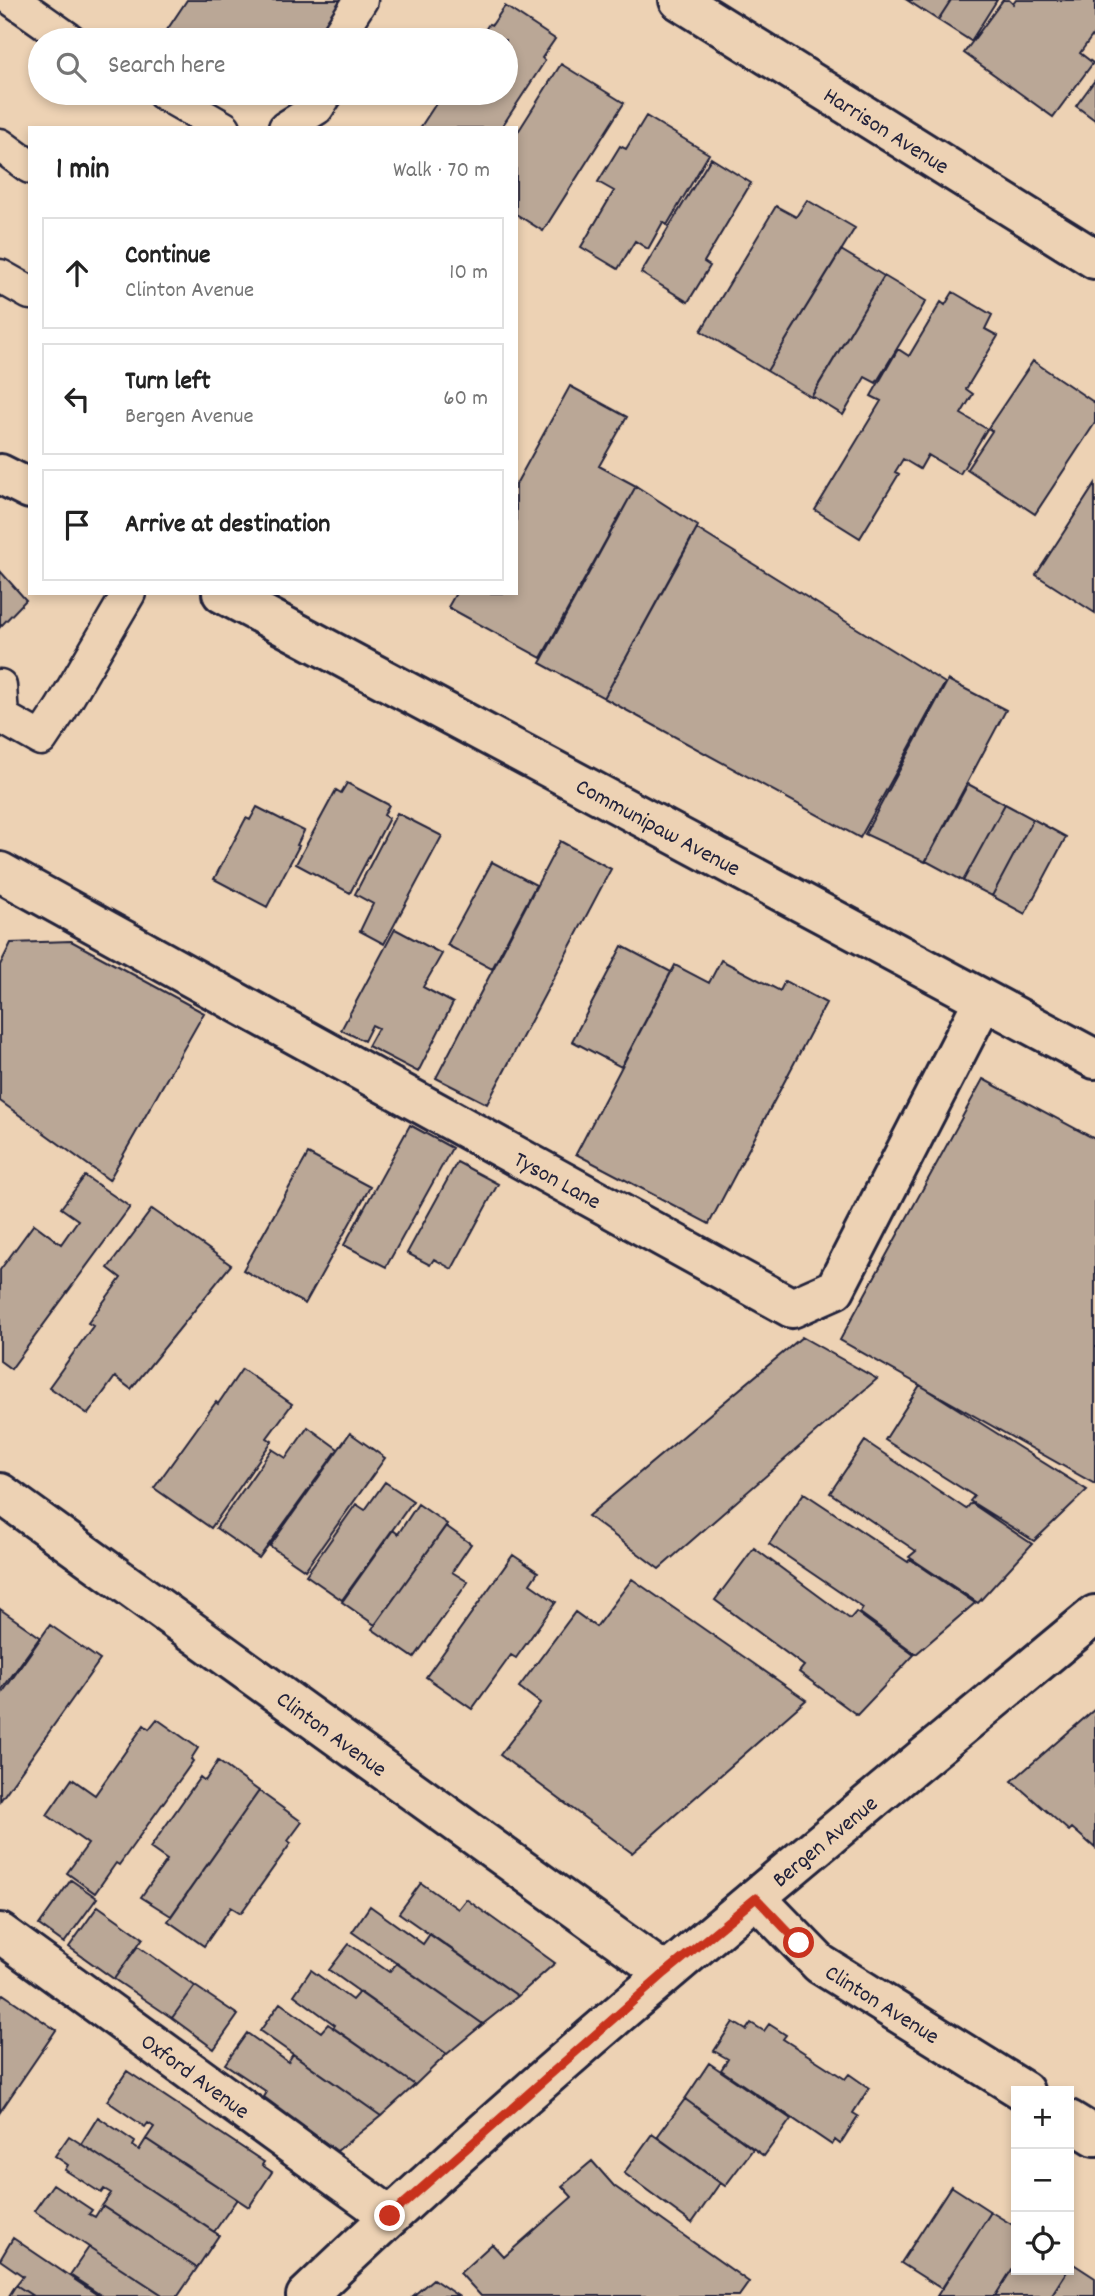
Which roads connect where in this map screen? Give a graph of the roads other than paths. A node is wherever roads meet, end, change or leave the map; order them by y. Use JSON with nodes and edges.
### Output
{"nodes":[{"id":1,"x":13,"y":0,"type":"edge"},
{"id":2,"x":361,"y":0,"type":"edge"},
{"id":3,"x":384,"y":0,"type":"edge"},
{"id":4,"x":679,"y":0,"type":"edge"},
{"id":5,"x":53,"y":28,"type":"edge"},
{"id":6,"x":343,"y":28,"type":"edge"},
{"id":7,"x":366,"y":28,"type":"edge"},
{"id":8,"x":184,"y":105,"type":"edge"},
{"id":9,"x":297,"y":105,"type":"edge"},
{"id":10,"x":318,"y":105,"type":"edge"},
{"id":11,"x":221,"y":126,"type":"edge"},
{"id":12,"x":288,"y":126,"type":"edge"},
{"id":13,"x":290,"y":126,"type":"edge"},
{"id":14,"x":19,"y":155,"type":"edge"},
{"id":15,"x":28,"y":184,"type":"edge"},
{"id":16,"x":1095,"y":259,"type":"edge"},
{"id":17,"x":0,"y":276,"type":"edge"},
{"id":18,"x":28,"y":292,"type":"edge"},
{"id":19,"x":0,"y":474,"type":"edge"},
{"id":20,"x":28,"y":488,"type":"edge"},
{"id":21,"x":127,"y":595,"type":"edge"},
{"id":22,"x":226,"y":595,"type":"edge"},
{"id":23,"x":0,"y":709,"type":"edge"},
{"id":24,"x":0,"y":872,"type":"edge"},
{"id":25,"x":983,"y":1001,"type":"junction"},
{"id":26,"x":1095,"y":1059,"type":"edge"},
{"id":27,"x":0,"y":1493,"type":"edge"},
{"id":28,"x":1095,"y":1615,"type":"edge"},
{"id":29,"x":756,"y":1898,"type":"junction"},
{"id":30,"x":0,"y":1933,"type":"edge"},
{"id":31,"x":665,"y":1973,"type":"junction"},
{"id":32,"x":1016,"y":2086,"type":"edge"},
{"id":33,"x":1074,"y":2123,"type":"edge"},
{"id":34,"x":1095,"y":2136,"type":"edge"},
{"id":35,"x":390,"y":2216,"type":"junction"},
{"id":36,"x":306,"y":2296,"type":"edge"}],
"edges":[{"from":1,"to":5,"type":"lane"},
{"from":2,"to":6,"type":"lane"},
{"from":3,"to":7,"type":"lane"},
{"from":4,"to":16,"type":"street","name":"Harrison Avenue"},
{"from":8,"to":11,"type":"lane"},
{"from":9,"to":12,"type":"lane"},
{"from":10,"to":13,"type":"lane"},
{"from":14,"to":15,"type":"lane"},
{"from":17,"to":18,"type":"lane"},
{"from":19,"to":20,"type":"street"},
{"from":21,"to":23,"type":"lane"},
{"from":22,"to":25,"type":"street","name":"Communipaw Avenue"},
{"from":24,"to":25,"type":"street","name":"Tyson Lane"},
{"from":25,"to":26,"type":"street","name":"Communipaw Avenue"},
{"from":27,"to":31,"type":"street","name":"Clinton Avenue"},
{"from":28,"to":29,"type":"street","name":"Bergen Avenue"},
{"from":29,"to":31,"type":"street","name":"Bergen Avenue"},
{"from":29,"to":32,"type":"street","name":"Clinton Avenue"},
{"from":30,"to":35,"type":"street","name":"Oxford Avenue"},
{"from":31,"to":35,"type":"street","name":"Bergen Avenue"},
{"from":33,"to":34,"type":"street"},
{"from":35,"to":36,"type":"street","name":"Bergen Avenue"}]}
